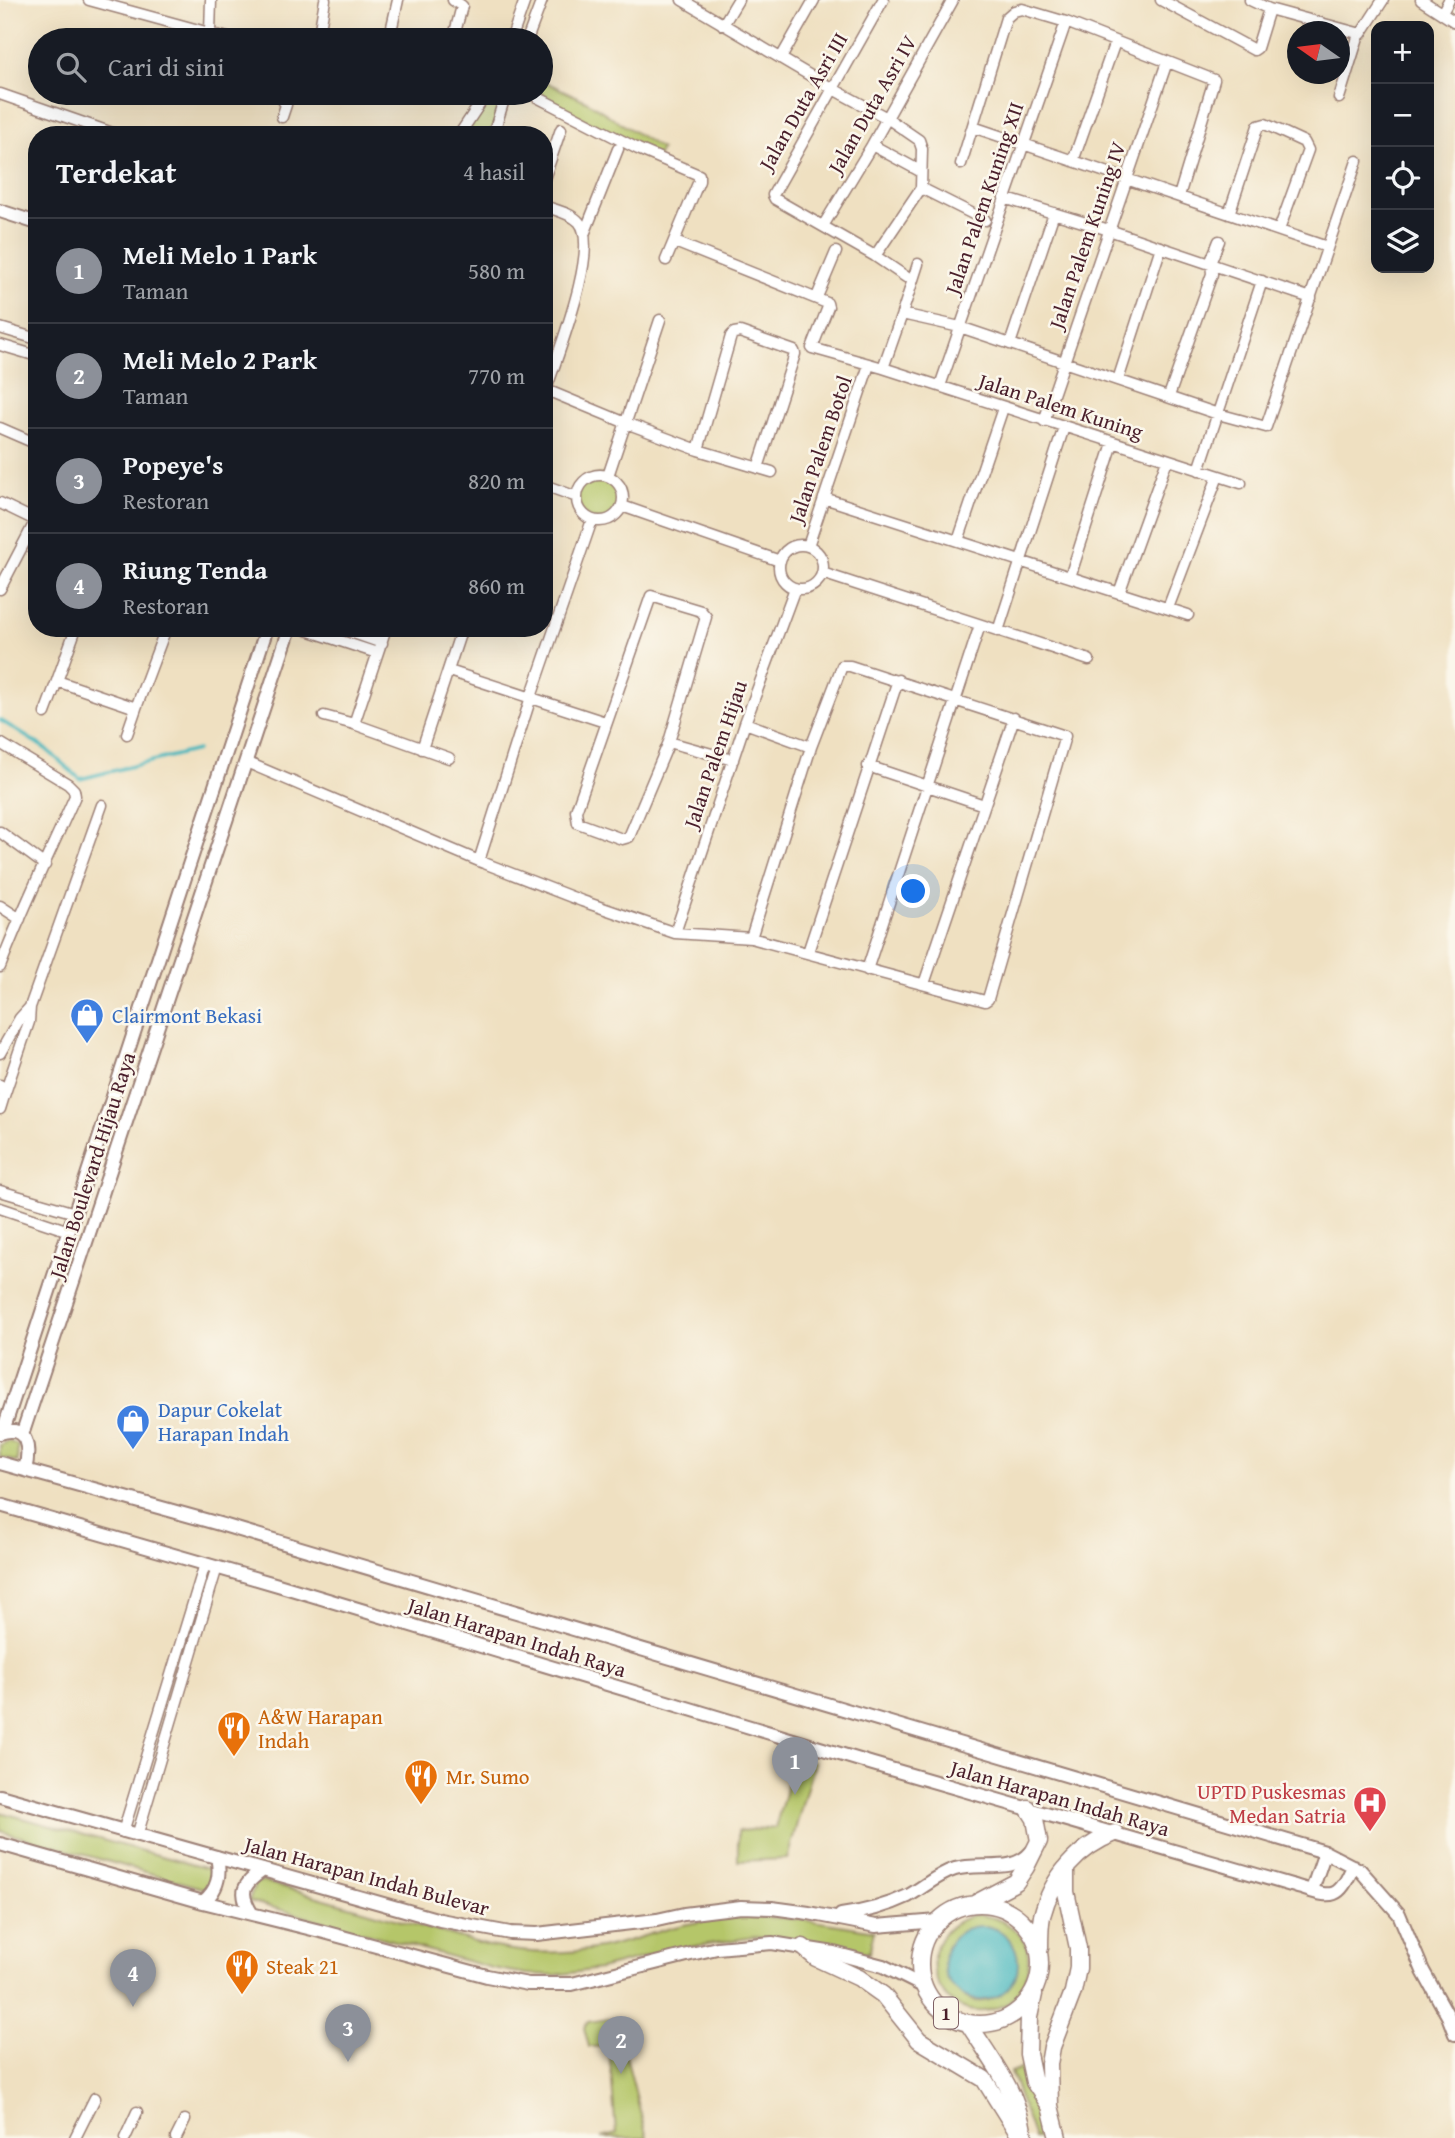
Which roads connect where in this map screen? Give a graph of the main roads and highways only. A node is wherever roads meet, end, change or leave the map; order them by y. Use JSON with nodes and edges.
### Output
{"nodes":[{"id":1,"x":1028,"y":1808,"type":"road end"},
{"id":2,"x":1115,"y":1833,"type":"road end"},
{"id":3,"x":1066,"y":1869,"type":"junction"},
{"id":4,"x":973,"y":1904,"type":"junction"},
{"id":5,"x":803,"y":1947,"type":"road end"},
{"id":6,"x":1039,"y":1954,"type":"junction"},
{"id":7,"x":1035,"y":1988,"type":"junction"},
{"id":8,"x":968,"y":2023,"type":"junction"},
{"id":9,"x":1050,"y":2106,"type":"junction"},
{"id":10,"x":1023,"y":2138,"type":"edge"},
{"id":11,"x":1058,"y":2138,"type":"edge"}],
"edges":[{"from":1,"to":4,"type":"highway"},
{"from":2,"to":3,"type":"highway"},
{"from":3,"to":6,"type":"highway"},
{"from":3,"to":9,"type":"highway"},
{"from":4,"to":6,"type":"highway"},
{"from":4,"to":8,"type":"highway","number":"1"},
{"from":5,"to":10,"type":"highway"},
{"from":6,"to":7,"type":"highway"},
{"from":7,"to":8,"type":"highway","number":"1"},
{"from":7,"to":9,"type":"highway"},
{"from":8,"to":10,"type":"highway","number":"1"},
{"from":9,"to":11,"type":"highway"}]}
